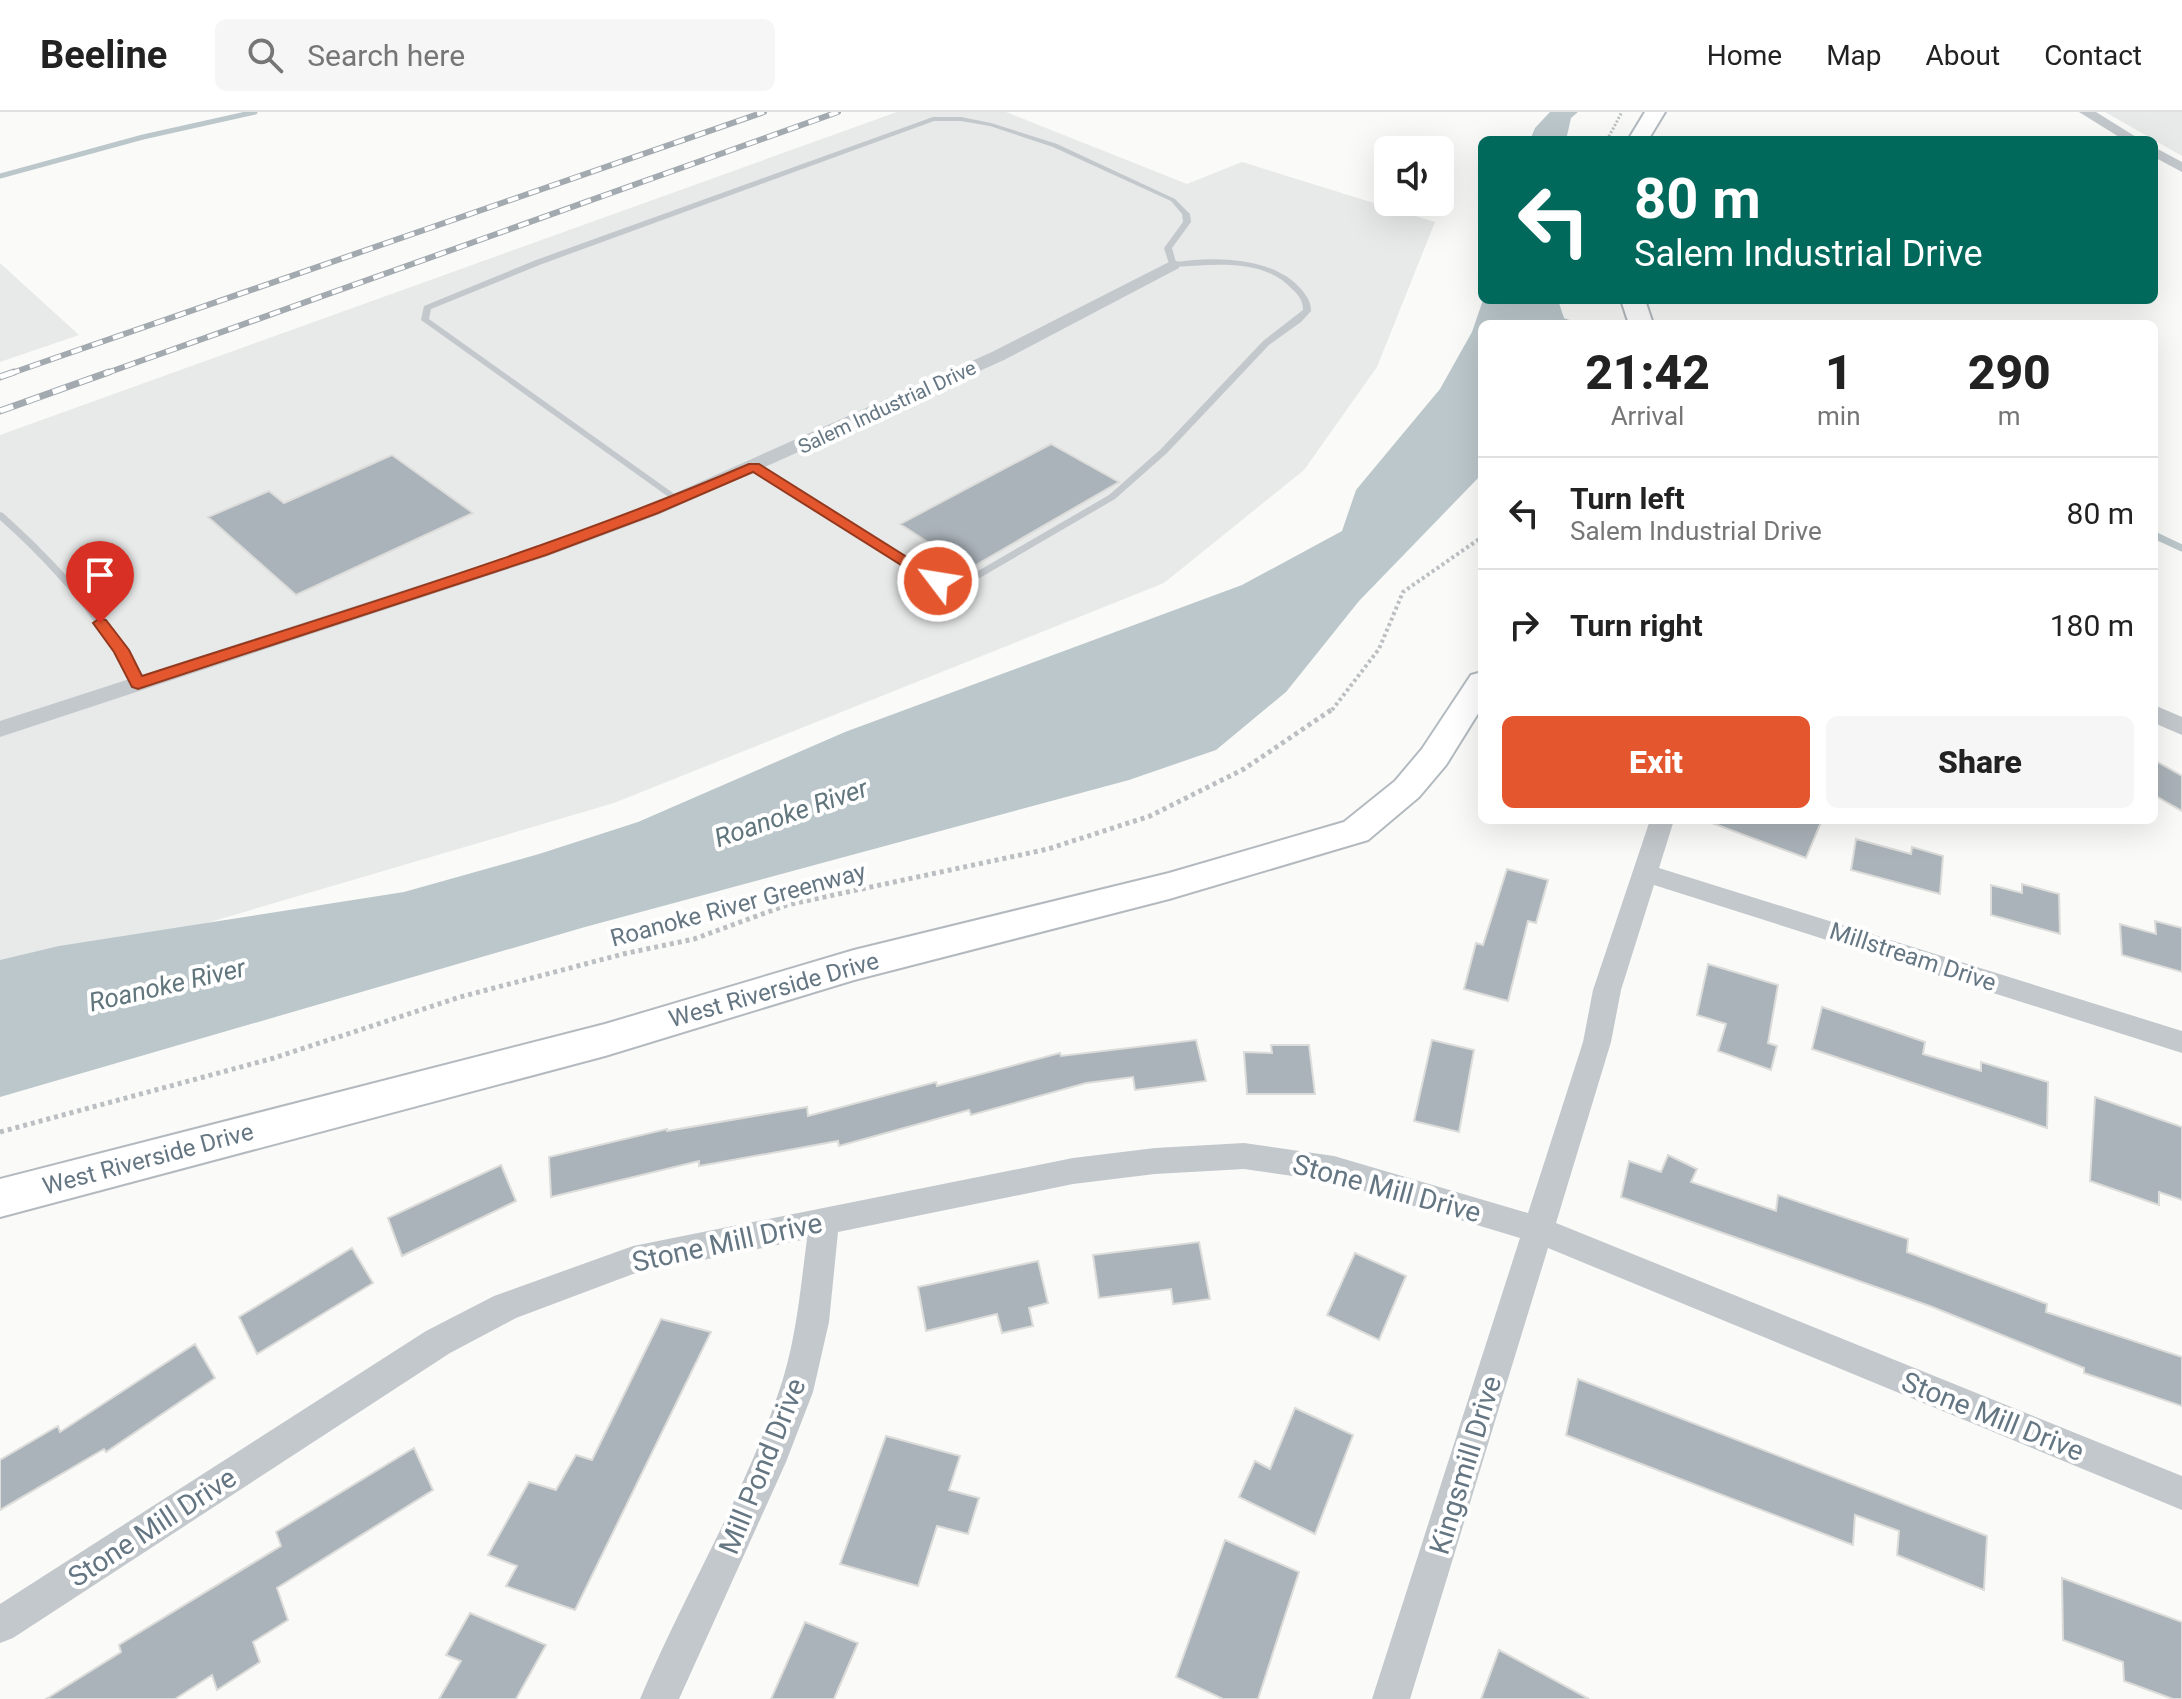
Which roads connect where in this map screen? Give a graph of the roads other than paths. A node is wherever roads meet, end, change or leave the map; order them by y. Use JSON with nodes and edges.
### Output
{"nodes":[{"id":1,"x":1655,"y":112,"type":"edge"},
{"id":2,"x":2086,"y":112,"type":"edge"},
{"id":3,"x":1640,"y":136,"type":"edge"},
{"id":4,"x":2127,"y":136,"type":"edge"},
{"id":5,"x":2158,"y":153,"type":"edge"},
{"id":6,"x":2182,"y":168,"type":"edge"},
{"id":7,"x":1173,"y":265,"type":"junction"},
{"id":8,"x":754,"y":467,"type":"junction"},
{"id":9,"x":677,"y":500,"type":"junction"},
{"id":10,"x":0,"y":515,"type":"edge"},
{"id":11,"x":138,"y":683,"type":"junction"},
{"id":12,"x":1478,"y":688,"type":"edge"},
{"id":13,"x":2158,"y":715,"type":"edge"},
{"id":14,"x":2182,"y":727,"type":"edge"},
{"id":15,"x":0,"y":729,"type":"edge"},
{"id":16,"x":1661,"y":824,"type":"edge"},
{"id":17,"x":1645,"y":873,"type":"junction"},
{"id":18,"x":2182,"y":1042,"type":"edge"},
{"id":19,"x":0,"y":1198,"type":"edge"},
{"id":20,"x":824,"y":1222,"type":"junction"},
{"id":21,"x":1538,"y":1230,"type":"junction"},
{"id":22,"x":2182,"y":1493,"type":"edge"},
{"id":23,"x":0,"y":1625,"type":"edge"},
{"id":24,"x":659,"y":1699,"type":"edge"},
{"id":25,"x":1391,"y":1699,"type":"edge"}],
"edges":[{"from":1,"to":3,"type":"street"},
{"from":2,"to":4,"type":"street"},
{"from":5,"to":6,"type":"street"},
{"from":7,"to":8,"type":"street","name":"Salem Industrial Drive"},
{"from":7,"to":8,"type":"lane"},
{"from":7,"to":9,"type":"lane"},
{"from":8,"to":9,"type":"street","name":"Salem Industrial Drive"},
{"from":9,"to":11,"type":"street","name":"Salem Industrial Drive"},
{"from":10,"to":11,"type":"lane"},
{"from":11,"to":15,"type":"street","name":"Salem Industrial Drive"},
{"from":12,"to":19,"type":"street","name":"West Riverside Drive"},
{"from":13,"to":14,"type":"street"},
{"from":16,"to":17,"type":"street"},
{"from":17,"to":18,"type":"street","name":"Millstream Drive"},
{"from":17,"to":21,"type":"street"},
{"from":20,"to":21,"type":"street","name":"Stone Mill Drive"},
{"from":20,"to":23,"type":"street","name":"Stone Mill Drive"},
{"from":20,"to":24,"type":"street","name":"Mill Pond Drive"},
{"from":21,"to":22,"type":"street","name":"Stone Mill Drive"},
{"from":21,"to":25,"type":"street","name":"Kingsmill Drive"}]}
